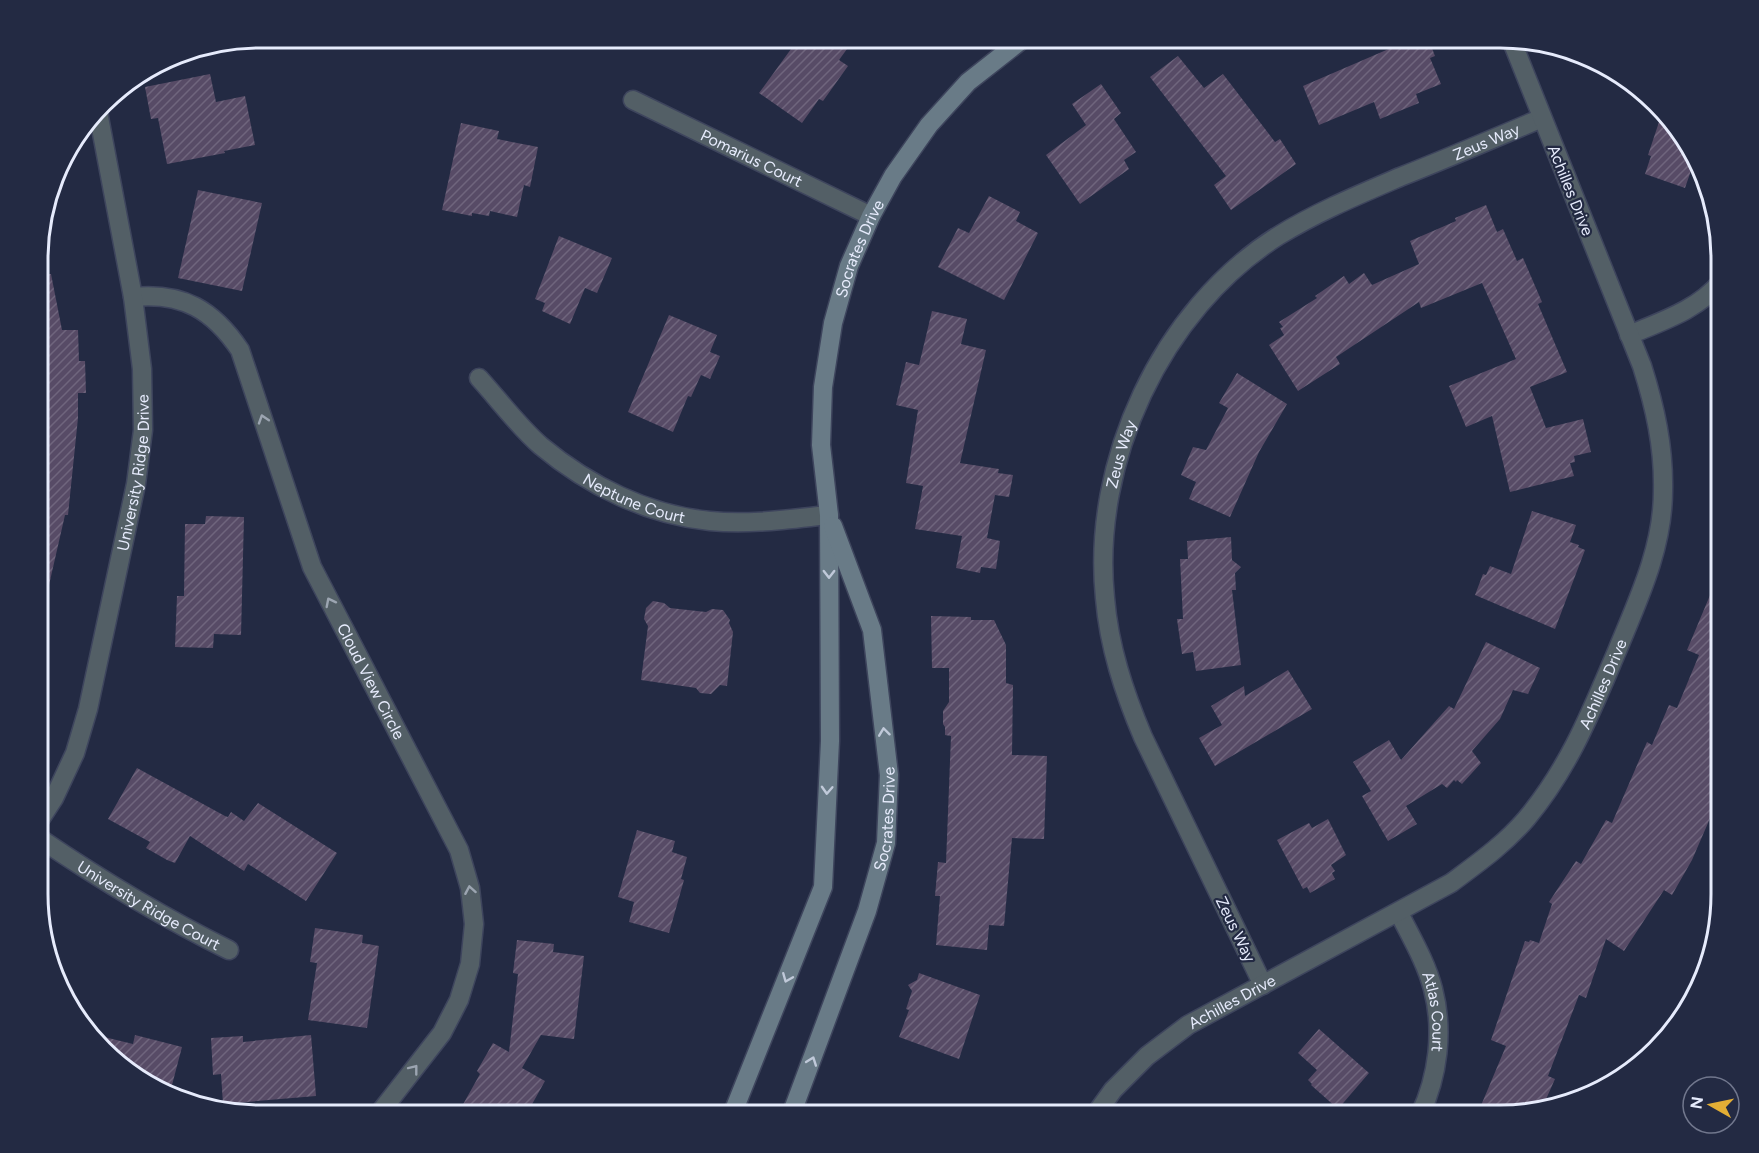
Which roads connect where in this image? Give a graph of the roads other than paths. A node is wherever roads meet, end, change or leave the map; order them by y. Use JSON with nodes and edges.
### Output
{"nodes":[{"id":1,"x":1011,"y":48,"type":"edge"},
{"id":2,"x":1515,"y":48,"type":"edge"},
{"id":3,"x":633,"y":100,"type":"dead end"},
{"id":4,"x":1542,"y":117,"type":"junction"},
{"id":5,"x":100,"y":121,"type":"edge"},
{"id":6,"x":871,"y":216,"type":"junction"},
{"id":7,"x":1711,"y":293,"type":"edge"},
{"id":8,"x":133,"y":297,"type":"junction"},
{"id":9,"x":1629,"y":335,"type":"junction"},
{"id":10,"x":480,"y":378,"type":"dead end"},
{"id":11,"x":829,"y":515,"type":"junction"},
{"id":12,"x":48,"y":807,"type":"edge"},
{"id":13,"x":48,"y":844,"type":"edge"},
{"id":14,"x":1399,"y":913,"type":"junction"},
{"id":15,"x":229,"y":951,"type":"dead end"},
{"id":16,"x":1263,"y":985,"type":"junction"},
{"id":17,"x":386,"y":1105,"type":"edge"},
{"id":18,"x":736,"y":1105,"type":"edge"},
{"id":19,"x":795,"y":1105,"type":"edge"},
{"id":20,"x":1102,"y":1105,"type":"edge"},
{"id":21,"x":1424,"y":1105,"type":"edge"}],
"edges":[{"from":1,"to":6,"type":"street","name":"Socrates Drive"},
{"from":2,"to":4,"type":"street","name":"Achilles Drive"},
{"from":3,"to":6,"type":"street","name":"Pomarius Court"},
{"from":4,"to":9,"type":"street","name":"Achilles Drive"},
{"from":4,"to":16,"type":"street","name":"Zeus Way"},
{"from":5,"to":8,"type":"street","name":"University Ridge Drive"},
{"from":6,"to":11,"type":"street","name":"Socrates Drive"},
{"from":7,"to":9,"type":"street"},
{"from":8,"to":12,"type":"street","name":"University Ridge Drive"},
{"from":17,"to":8,"type":"street","name":"Cloud View Circle","one_way":true},
{"from":9,"to":14,"type":"street","name":"Achilles Drive"},
{"from":10,"to":11,"type":"street","name":"Neptune Court"},
{"from":11,"to":18,"type":"street","name":"Socrates Drive","one_way":true},
{"from":19,"to":11,"type":"street","name":"Socrates Drive","one_way":true},
{"from":13,"to":15,"type":"street","name":"University Ridge Court"},
{"from":14,"to":16,"type":"street","name":"Achilles Drive"},
{"from":14,"to":21,"type":"street","name":"Atlas Court"},
{"from":16,"to":20,"type":"street","name":"Achilles Drive"}]}
